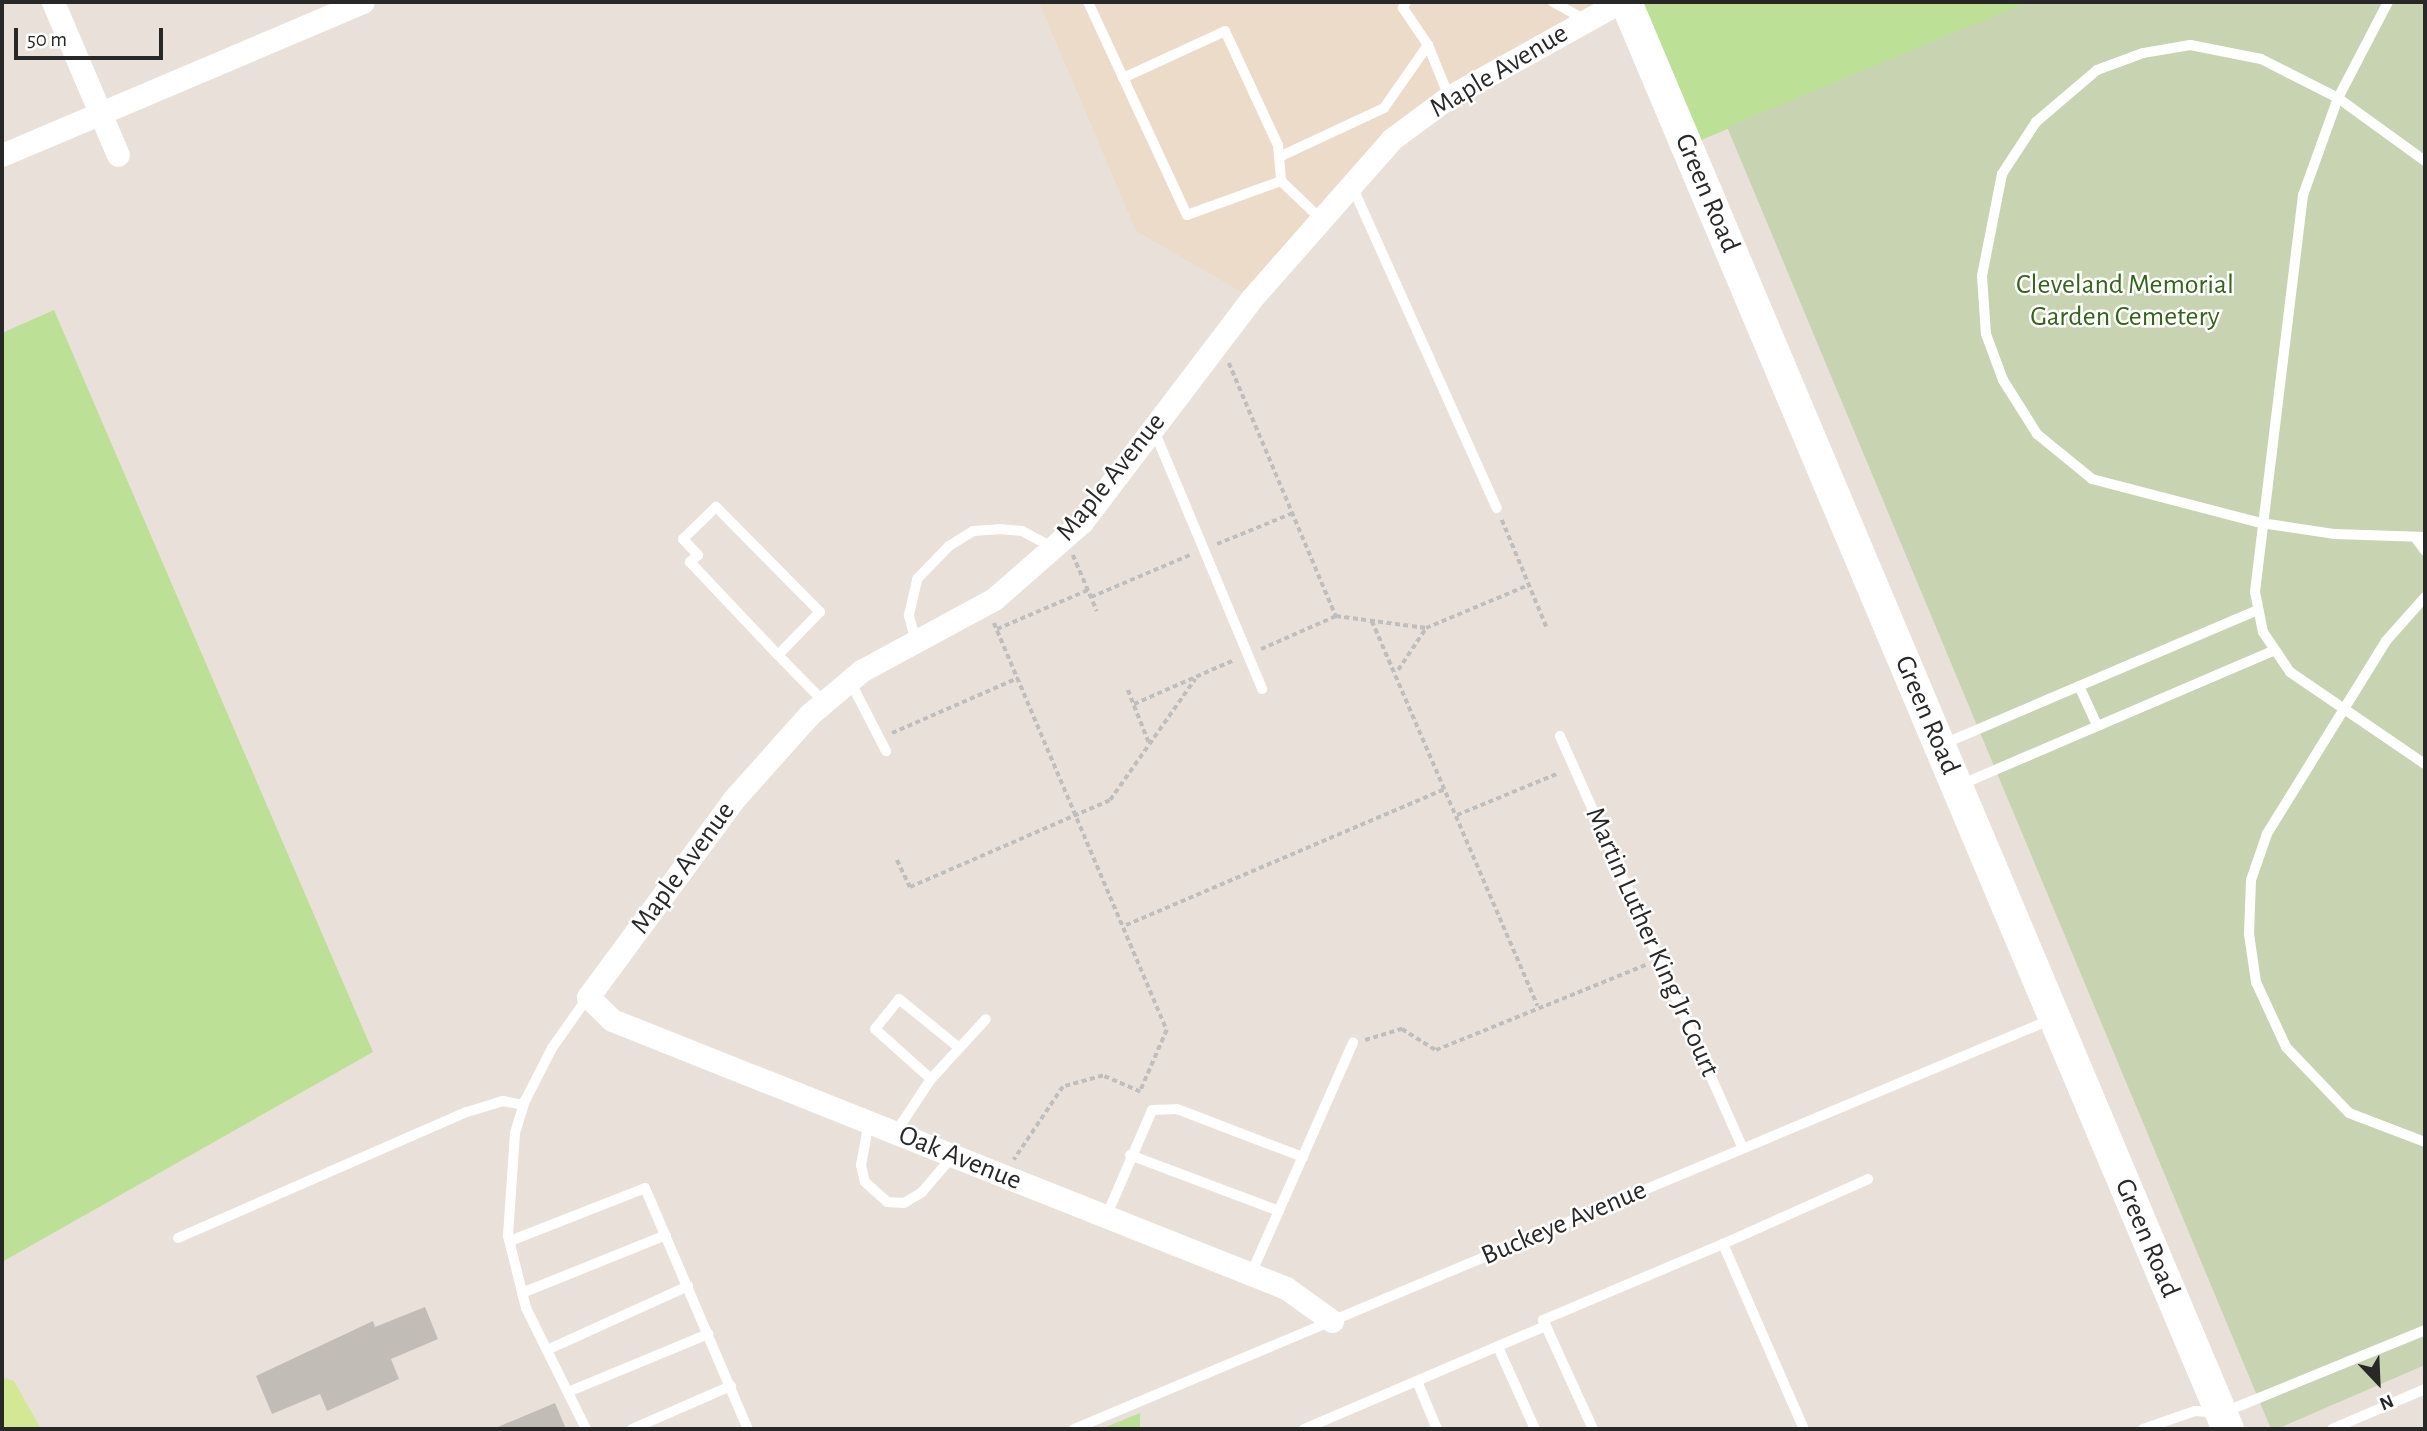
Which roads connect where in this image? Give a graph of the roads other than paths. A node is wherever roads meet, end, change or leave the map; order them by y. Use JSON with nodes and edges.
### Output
{"nodes":[{"id":1,"x":54,"y":2,"type":"edge"},
{"id":2,"x":363,"y":2,"type":"edge"},
{"id":3,"x":1088,"y":2,"type":"edge"},
{"id":4,"x":1406,"y":2,"type":"edge"},
{"id":5,"x":1553,"y":2,"type":"edge"},
{"id":6,"x":1620,"y":2,"type":"edge"},
{"id":7,"x":1626,"y":2,"type":"edge"},
{"id":8,"x":2388,"y":2,"type":"edge"},
{"id":9,"x":1585,"y":20,"type":"junction"},
{"id":10,"x":1428,"y":45,"type":"junction"},
{"id":11,"x":1123,"y":78,"type":"junction"},
{"id":12,"x":1449,"y":97,"type":"junction"},
{"id":13,"x":2338,"y":98,"type":"junction"},
{"id":14,"x":100,"y":113,"type":"junction"},
{"id":15,"x":2,"y":155,"type":"edge"},
{"id":16,"x":118,"y":155,"type":"dead end"},
{"id":17,"x":1279,"y":157,"type":"junction"},
{"id":18,"x":2425,"y":161,"type":"edge"},
{"id":19,"x":1281,"y":181,"type":"junction"},
{"id":20,"x":1351,"y":184,"type":"junction"},
{"id":21,"x":1319,"y":217,"type":"junction"},
{"id":22,"x":1153,"y":428,"type":"junction"},
{"id":23,"x":1497,"y":508,"type":"road end"},
{"id":24,"x":2261,"y":523,"type":"junction"},
{"id":25,"x":2420,"y":537,"type":"edge"},
{"id":26,"x":1060,"y":542,"type":"junction"},
{"id":27,"x":2425,"y":551,"type":"edge"},
{"id":28,"x":2425,"y":597,"type":"edge"},
{"id":29,"x":2257,"y":610,"type":"junction"},
{"id":30,"x":916,"y":642,"type":"junction"},
{"id":31,"x":2273,"y":652,"type":"junction"},
{"id":32,"x":778,"y":655,"type":"junction"},
{"id":33,"x":850,"y":681,"type":"junction"},
{"id":34,"x":2079,"y":686,"type":"junction"},
{"id":35,"x":1262,"y":689,"type":"dead end"},
{"id":36,"x":824,"y":702,"type":"junction"},
{"id":37,"x":2344,"y":713,"type":"junction"},
{"id":38,"x":2097,"y":725,"type":"junction"},
{"id":39,"x":1560,"y":736,"type":"dead end"},
{"id":40,"x":1940,"y":746,"type":"junction"},
{"id":41,"x":886,"y":751,"type":"dead end"},
{"id":42,"x":2425,"y":764,"type":"edge"},
{"id":43,"x":1958,"y":786,"type":"junction"},
{"id":44,"x":588,"y":997,"type":"junction"},
{"id":45,"x":2054,"y":1018,"type":"junction"},
{"id":46,"x":986,"y":1019,"type":"dead end"},
{"id":47,"x":1353,"y":1043,"type":"road end"},
{"id":48,"x":958,"y":1047,"type":"junction"},
{"id":49,"x":931,"y":1079,"type":"junction"},
{"id":50,"x":523,"y":1105,"type":"junction"},
{"id":51,"x":869,"y":1122,"type":"junction"},
{"id":52,"x":896,"y":1132,"type":"junction"},
{"id":53,"x":2425,"y":1142,"type":"edge"},
{"id":54,"x":1743,"y":1148,"type":"junction"},
{"id":55,"x":1130,"y":1154,"type":"junction"},
{"id":56,"x":953,"y":1156,"type":"junction"},
{"id":57,"x":1303,"y":1157,"type":"junction"},
{"id":58,"x":1868,"y":1179,"type":"dead end"},
{"id":59,"x":1279,"y":1211,"type":"junction"},
{"id":60,"x":1106,"y":1217,"type":"junction"},
{"id":61,"x":666,"y":1235,"type":"junction"},
{"id":62,"x":178,"y":1238,"type":"dead end"},
{"id":63,"x":510,"y":1241,"type":"junction"},
{"id":64,"x":1723,"y":1244,"type":"junction"},
{"id":65,"x":1251,"y":1274,"type":"junction"},
{"id":66,"x":688,"y":1286,"type":"junction"},
{"id":67,"x":522,"y":1293,"type":"junction"},
{"id":68,"x":1332,"y":1321,"type":"junction"},
{"id":69,"x":1546,"y":1326,"type":"junction"},
{"id":70,"x":2425,"y":1330,"type":"edge"},
{"id":71,"x":708,"y":1335,"type":"junction"},
{"id":72,"x":1498,"y":1347,"type":"junction"},
{"id":73,"x":547,"y":1350,"type":"junction"},
{"id":74,"x":1417,"y":1381,"type":"junction"},
{"id":75,"x":731,"y":1386,"type":"junction"},
{"id":76,"x":2425,"y":1389,"type":"edge"},
{"id":77,"x":568,"y":1392,"type":"junction"},
{"id":78,"x":2225,"y":1421,"type":"edge"},
{"id":79,"x":1319,"y":1426,"type":"edge"},
{"id":80,"x":586,"y":1429,"type":"edge"},
{"id":81,"x":632,"y":1429,"type":"edge"},
{"id":82,"x":748,"y":1429,"type":"edge"},
{"id":83,"x":1074,"y":1429,"type":"edge"},
{"id":84,"x":1304,"y":1429,"type":"edge"},
{"id":85,"x":1437,"y":1429,"type":"edge"},
{"id":86,"x":1535,"y":1429,"type":"edge"},
{"id":87,"x":1593,"y":1429,"type":"edge"},
{"id":88,"x":1804,"y":1429,"type":"edge"},
{"id":89,"x":2143,"y":1429,"type":"edge"},
{"id":90,"x":2332,"y":1429,"type":"edge"}],
"edges":[{"from":1,"to":14,"type":"street"},
{"from":2,"to":14,"type":"street"},
{"from":3,"to":11,"type":"lane"},
{"from":4,"to":10,"type":"lane"},
{"from":5,"to":9,"type":"lane"},
{"from":6,"to":9,"type":"street","name":"Maple Avenue"},
{"from":7,"to":40,"type":"main road","name":"Green Road"},
{"from":8,"to":13,"type":"lane"},
{"from":9,"to":12,"type":"street","name":"Maple Avenue"},
{"from":10,"to":12,"type":"lane"},
{"from":10,"to":17,"type":"lane"},
{"from":11,"to":17,"type":"lane"},
{"from":11,"to":19,"type":"lane"},
{"from":12,"to":20,"type":"street","name":"Maple Avenue"},
{"from":13,"to":18,"type":"lane"},
{"from":13,"to":24,"type":"lane"},
{"from":13,"to":24,"type":"lane"},
{"from":14,"to":15,"type":"street"},
{"from":14,"to":16,"type":"street"},
{"from":17,"to":19,"type":"lane"},
{"from":19,"to":21,"type":"lane"},
{"from":20,"to":21,"type":"street","name":"Maple Avenue"},
{"from":20,"to":23,"type":"lane"},
{"from":21,"to":22,"type":"street","name":"Maple Avenue"},
{"from":22,"to":26,"type":"street","name":"Maple Avenue"},
{"from":22,"to":35,"type":"lane"},
{"from":24,"to":25,"type":"lane"},
{"from":24,"to":29,"type":"lane"},
{"from":25,"to":27,"type":"lane"},
{"from":26,"to":30,"type":"street","name":"Maple Avenue"},
{"from":26,"to":30,"type":"lane"},
{"from":28,"to":37,"type":"lane"},
{"from":29,"to":31,"type":"lane"},
{"from":29,"to":34,"type":"lane"},
{"from":30,"to":33,"type":"street","name":"Maple Avenue"},
{"from":31,"to":37,"type":"lane"},
{"from":31,"to":38,"type":"lane"},
{"from":32,"to":32,"type":"lane"},
{"from":32,"to":36,"type":"lane"},
{"from":33,"to":36,"type":"street","name":"Maple Avenue"},
{"from":33,"to":41,"type":"lane"},
{"from":34,"to":38,"type":"lane"},
{"from":34,"to":40,"type":"lane"},
{"from":36,"to":44,"type":"street","name":"Maple Avenue"},
{"from":37,"to":42,"type":"lane"},
{"from":37,"to":53,"type":"lane"},
{"from":38,"to":43,"type":"lane"},
{"from":39,"to":54,"type":"lane","name":"Martin Luther King Jr Court"},
{"from":40,"to":43,"type":"main road","name":"Green Road"},
{"from":43,"to":45,"type":"main road","name":"Green Road"},
{"from":44,"to":50,"type":"lane"},
{"from":44,"to":51,"type":"street","name":"Oak Avenue"},
{"from":45,"to":54,"type":"lane","name":"Buckeye Avenue"},
{"from":45,"to":78,"type":"main road","name":"Green Road"},
{"from":46,"to":48,"type":"lane"},
{"from":47,"to":57,"type":"lane"},
{"from":48,"to":49,"type":"lane"},
{"from":48,"to":49,"type":"lane"},
{"from":49,"to":52,"type":"lane"},
{"from":50,"to":62,"type":"lane"},
{"from":50,"to":63,"type":"lane"},
{"from":51,"to":52,"type":"street","name":"Oak Avenue"},
{"from":51,"to":56,"type":"lane"},
{"from":52,"to":56,"type":"street","name":"Oak Avenue"},
{"from":54,"to":68,"type":"lane","name":"Buckeye Avenue"},
{"from":55,"to":57,"type":"lane"},
{"from":55,"to":59,"type":"lane"},
{"from":55,"to":60,"type":"lane"},
{"from":56,"to":60,"type":"street","name":"Oak Avenue"},
{"from":57,"to":59,"type":"lane"},
{"from":58,"to":64,"type":"lane"},
{"from":59,"to":65,"type":"lane"},
{"from":60,"to":65,"type":"street","name":"Oak Avenue"},
{"from":61,"to":63,"type":"lane"},
{"from":61,"to":66,"type":"lane"},
{"from":61,"to":67,"type":"lane"},
{"from":63,"to":67,"type":"lane"},
{"from":64,"to":69,"type":"lane"},
{"from":64,"to":88,"type":"lane"},
{"from":65,"to":68,"type":"street","name":"Oak Avenue"},
{"from":66,"to":71,"type":"lane"},
{"from":66,"to":73,"type":"lane"},
{"from":67,"to":73,"type":"lane"},
{"from":68,"to":83,"type":"lane","name":"Buckeye Avenue"},
{"from":69,"to":72,"type":"lane"},
{"from":69,"to":87,"type":"lane"},
{"from":70,"to":78,"type":"lane"},
{"from":71,"to":75,"type":"lane"},
{"from":71,"to":77,"type":"lane"},
{"from":72,"to":74,"type":"lane"},
{"from":72,"to":86,"type":"lane"},
{"from":73,"to":77,"type":"lane"},
{"from":74,"to":79,"type":"lane"},
{"from":74,"to":85,"type":"lane"},
{"from":75,"to":81,"type":"lane"},
{"from":75,"to":82,"type":"lane"},
{"from":76,"to":90,"type":"lane"},
{"from":77,"to":80,"type":"lane"},
{"from":78,"to":89,"type":"lane"},
{"from":79,"to":84,"type":"lane"}]}
